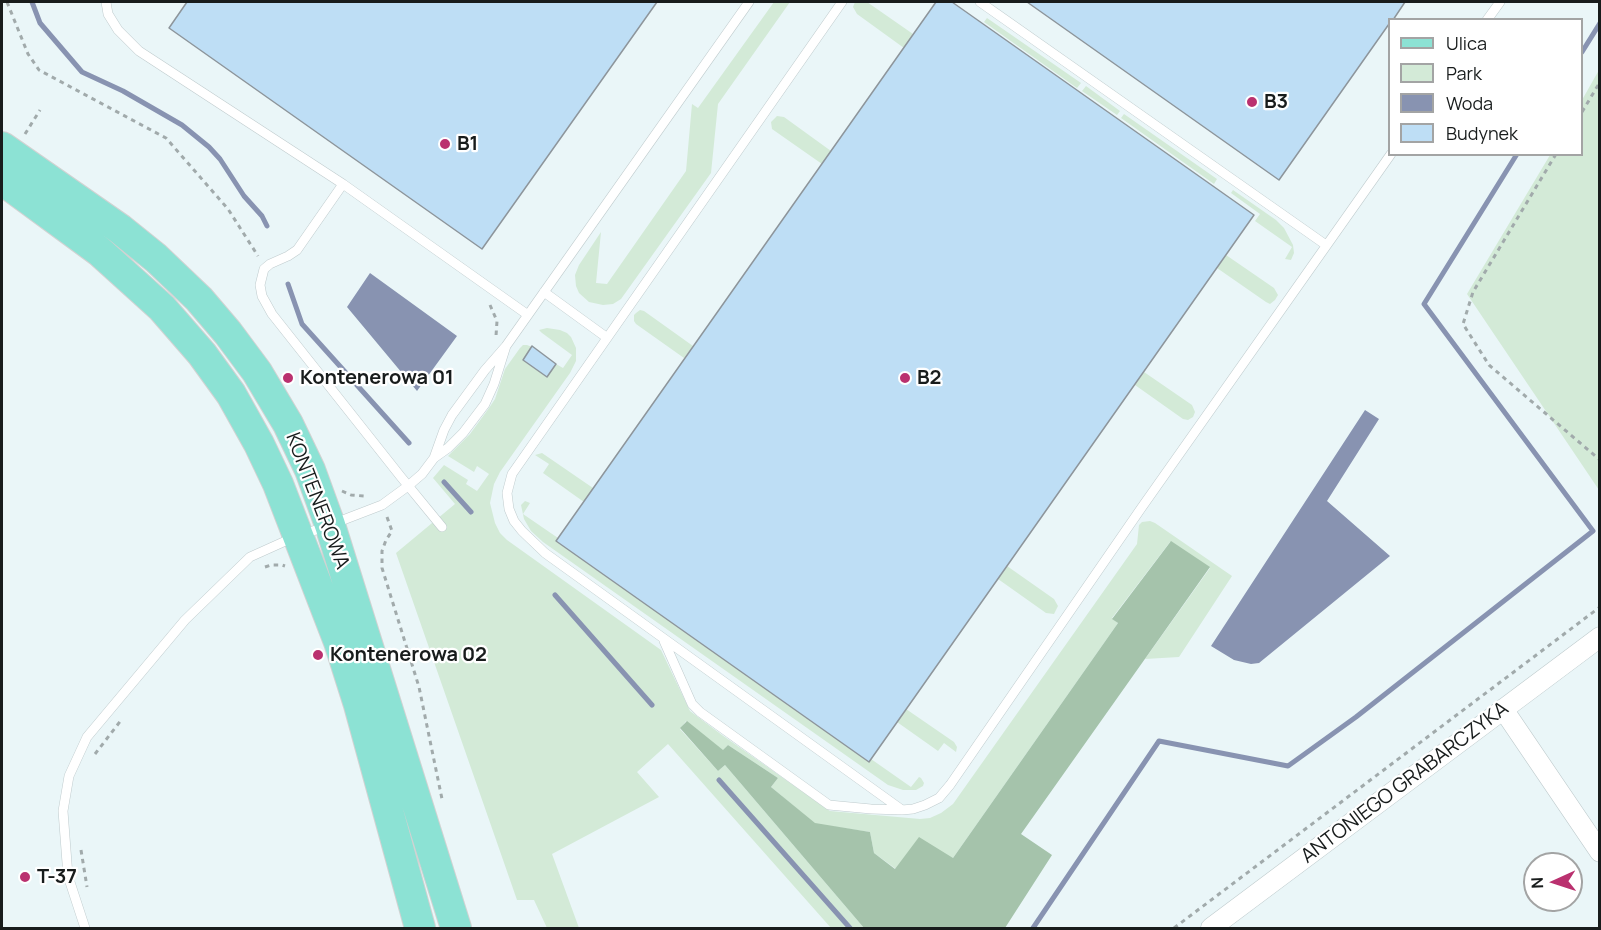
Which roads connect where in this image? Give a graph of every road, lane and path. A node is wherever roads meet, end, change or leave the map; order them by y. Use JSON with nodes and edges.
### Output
{"nodes":[{"id":1,"x":7,"y":2,"type":"edge"},
{"id":2,"x":106,"y":2,"type":"edge"},
{"id":3,"x":748,"y":2,"type":"edge"},
{"id":4,"x":842,"y":2,"type":"edge"},
{"id":5,"x":980,"y":2,"type":"edge"},
{"id":6,"x":1500,"y":2,"type":"edge"},
{"id":7,"x":1488,"y":18,"type":"edge"},
{"id":8,"x":1599,"y":82,"type":"edge"},
{"id":9,"x":1583,"y":109,"type":"edge"},
{"id":10,"x":40,"y":110,"type":"dead end"},
{"id":11,"x":13,"y":141,"type":"edge"},
{"id":12,"x":1390,"y":156,"type":"edge"},
{"id":13,"x":1555,"y":156,"type":"edge"},
{"id":14,"x":2,"y":180,"type":"edge"},
{"id":15,"x":343,"y":184,"type":"junction"},
{"id":16,"x":1326,"y":245,"type":"junction"},
{"id":17,"x":267,"y":266,"type":"junction"},
{"id":18,"x":477,"y":279,"type":"junction"},
{"id":19,"x":544,"y":292,"type":"junction"},
{"id":20,"x":528,"y":315,"type":"junction"},
{"id":21,"x":606,"y":337,"type":"junction"},
{"id":22,"x":494,"y":341,"type":"dead end"},
{"id":23,"x":506,"y":346,"type":"junction"},
{"id":24,"x":434,"y":458,"type":"junction"},
{"id":25,"x":1599,"y":460,"type":"edge"},
{"id":26,"x":408,"y":486,"type":"junction"},
{"id":27,"x":382,"y":504,"type":"junction"},
{"id":28,"x":330,"y":525,"type":"junction"},
{"id":29,"x":442,"y":527,"type":"dead end"},
{"id":30,"x":299,"y":536,"type":"junction"},
{"id":31,"x":282,"y":565,"type":"dead end"},
{"id":32,"x":263,"y":567,"type":"dead end"},
{"id":33,"x":1599,"y":607,"type":"edge"},
{"id":34,"x":1599,"y":637,"type":"edge"},
{"id":35,"x":663,"y":639,"type":"junction"},
{"id":36,"x":1503,"y":709,"type":"junction"},
{"id":37,"x":127,"y":711,"type":"dead end"},
{"id":38,"x":91,"y":759,"type":"dead end"},
{"id":39,"x":442,"y":800,"type":"dead end"},
{"id":40,"x":902,"y":810,"type":"junction"},
{"id":41,"x":1595,"y":845,"type":"edge"},
{"id":42,"x":80,"y":847,"type":"dead end"},
{"id":43,"x":88,"y":893,"type":"dead end"},
{"id":44,"x":85,"y":928,"type":"edge"},
{"id":45,"x":420,"y":928,"type":"edge"},
{"id":46,"x":456,"y":928,"type":"edge"},
{"id":47,"x":1174,"y":928,"type":"edge"},
{"id":48,"x":1211,"y":928,"type":"edge"}],
"edges":[{"from":1,"to":17,"type":"path"},
{"from":2,"to":15,"type":"lane"},
{"from":3,"to":19,"type":"lane"},
{"from":4,"to":21,"type":"lane"},
{"from":5,"to":16,"type":"lane"},
{"from":6,"to":7,"type":"lane"},
{"from":8,"to":9,"type":"path"},
{"from":10,"to":11,"type":"path"},
{"from":11,"to":28,"type":"main road","name":"KONTENEROWA"},
{"from":12,"to":16,"type":"lane"},
{"from":13,"to":25,"type":"path"},
{"from":14,"to":30,"type":"main road","name":"KONTENEROWA"},
{"from":15,"to":17,"type":"lane"},
{"from":15,"to":18,"type":"lane"},
{"from":16,"to":40,"type":"lane"},
{"from":17,"to":26,"type":"lane"},
{"from":18,"to":20,"type":"lane"},
{"from":18,"to":22,"type":"path"},
{"from":19,"to":20,"type":"lane"},
{"from":19,"to":21,"type":"lane"},
{"from":20,"to":23,"type":"lane"},
{"from":21,"to":35,"type":"lane"},
{"from":23,"to":24,"type":"lane"},
{"from":23,"to":24,"type":"lane"},
{"from":24,"to":26,"type":"lane"},
{"from":26,"to":27,"type":"lane"},
{"from":26,"to":29,"type":"lane"},
{"from":27,"to":28,"type":"lane"},
{"from":27,"to":39,"type":"path"},
{"from":28,"to":30,"type":"lane"},
{"from":28,"to":46,"type":"main road","name":"KONTENEROWA"},
{"from":30,"to":44,"type":"lane"},
{"from":30,"to":45,"type":"main road","name":"KONTENEROWA"},
{"from":31,"to":32,"type":"path"},
{"from":33,"to":47,"type":"path"},
{"from":34,"to":36,"type":"street","name":"ANTONIEGO GRABARCZYKA"},
{"from":35,"to":40,"type":"lane"},
{"from":35,"to":40,"type":"lane"},
{"from":36,"to":41,"type":"street"},
{"from":36,"to":48,"type":"street","name":"ANTONIEGO GRABARCZYKA"},
{"from":37,"to":38,"type":"path"},
{"from":42,"to":43,"type":"path"}]}
